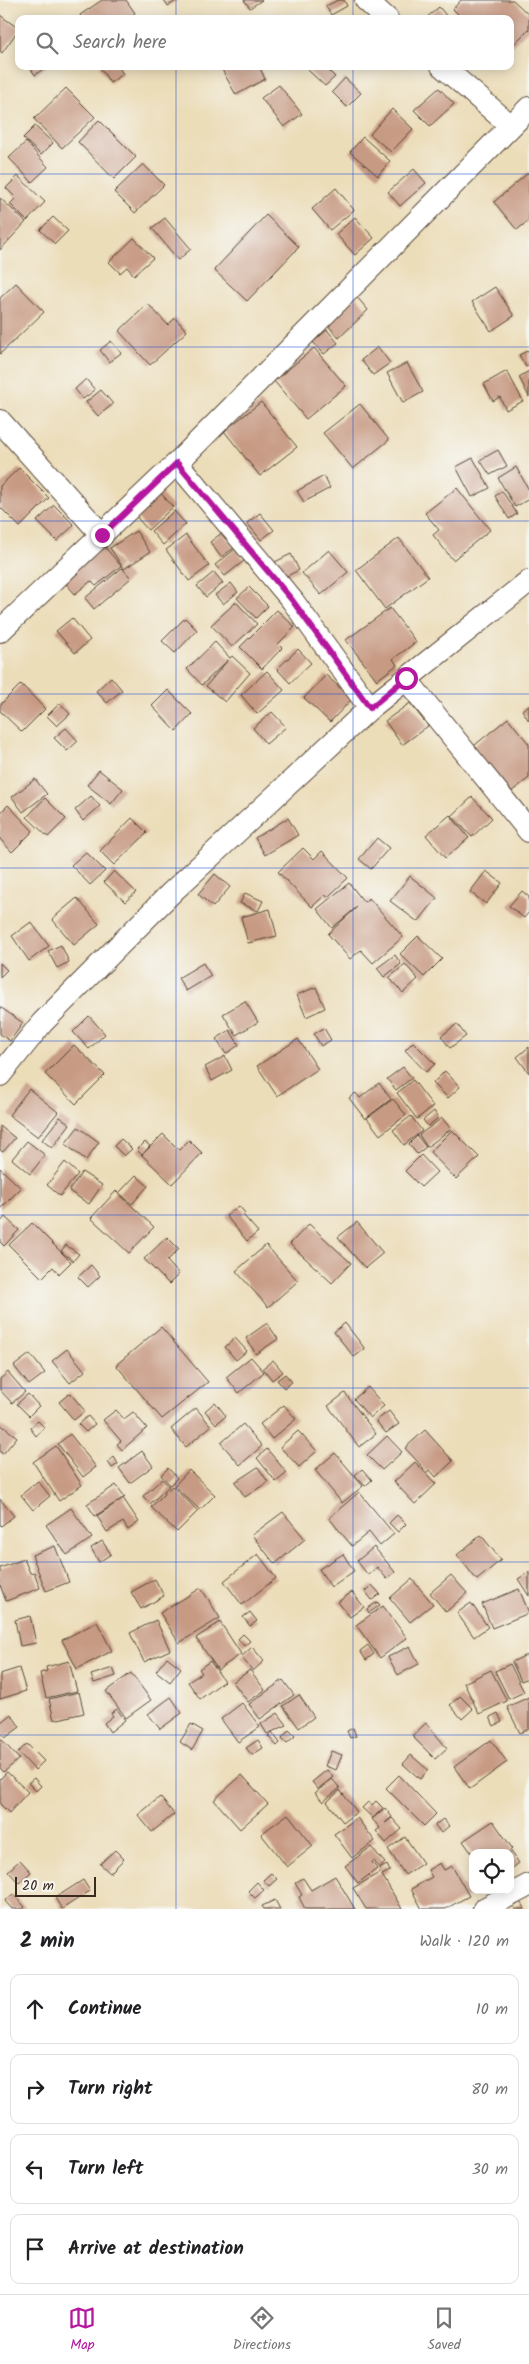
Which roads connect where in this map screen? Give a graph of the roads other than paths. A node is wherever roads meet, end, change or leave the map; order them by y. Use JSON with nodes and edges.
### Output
{"nodes":[{"id":1,"x":366,"y":0,"type":"edge"},
{"id":2,"x":383,"y":15,"type":"edge"},
{"id":3,"x":447,"y":70,"type":"edge"},
{"id":4,"x":529,"y":108,"type":"edge"},
{"id":5,"x":511,"y":126,"type":"junction"},
{"id":6,"x":0,"y":421,"type":"edge"},
{"id":7,"x":177,"y":463,"type":"junction"},
{"id":8,"x":102,"y":535,"type":"junction"},
{"id":9,"x":529,"y":581,"type":"edge"},
{"id":10,"x":0,"y":631,"type":"edge"},
{"id":11,"x":406,"y":678,"type":"junction"},
{"id":12,"x":370,"y":708,"type":"junction"},
{"id":13,"x":529,"y":831,"type":"edge"},
{"id":14,"x":0,"y":1075,"type":"edge"},
{"id":15,"x":529,"y":1885,"type":"edge"},
{"id":16,"x":484,"y":1909,"type":"edge"}],
"edges":[{"from":1,"to":2,"type":"street"},
{"from":3,"to":5,"type":"street"},
{"from":4,"to":5,"type":"street"},
{"from":5,"to":7,"type":"street"},
{"from":6,"to":8,"type":"street"},
{"from":7,"to":8,"type":"street"},
{"from":7,"to":12,"type":"street"},
{"from":8,"to":10,"type":"street"},
{"from":9,"to":11,"type":"street"},
{"from":11,"to":12,"type":"street"},
{"from":11,"to":13,"type":"street"},
{"from":12,"to":14,"type":"street"},
{"from":15,"to":16,"type":"street"}]}
